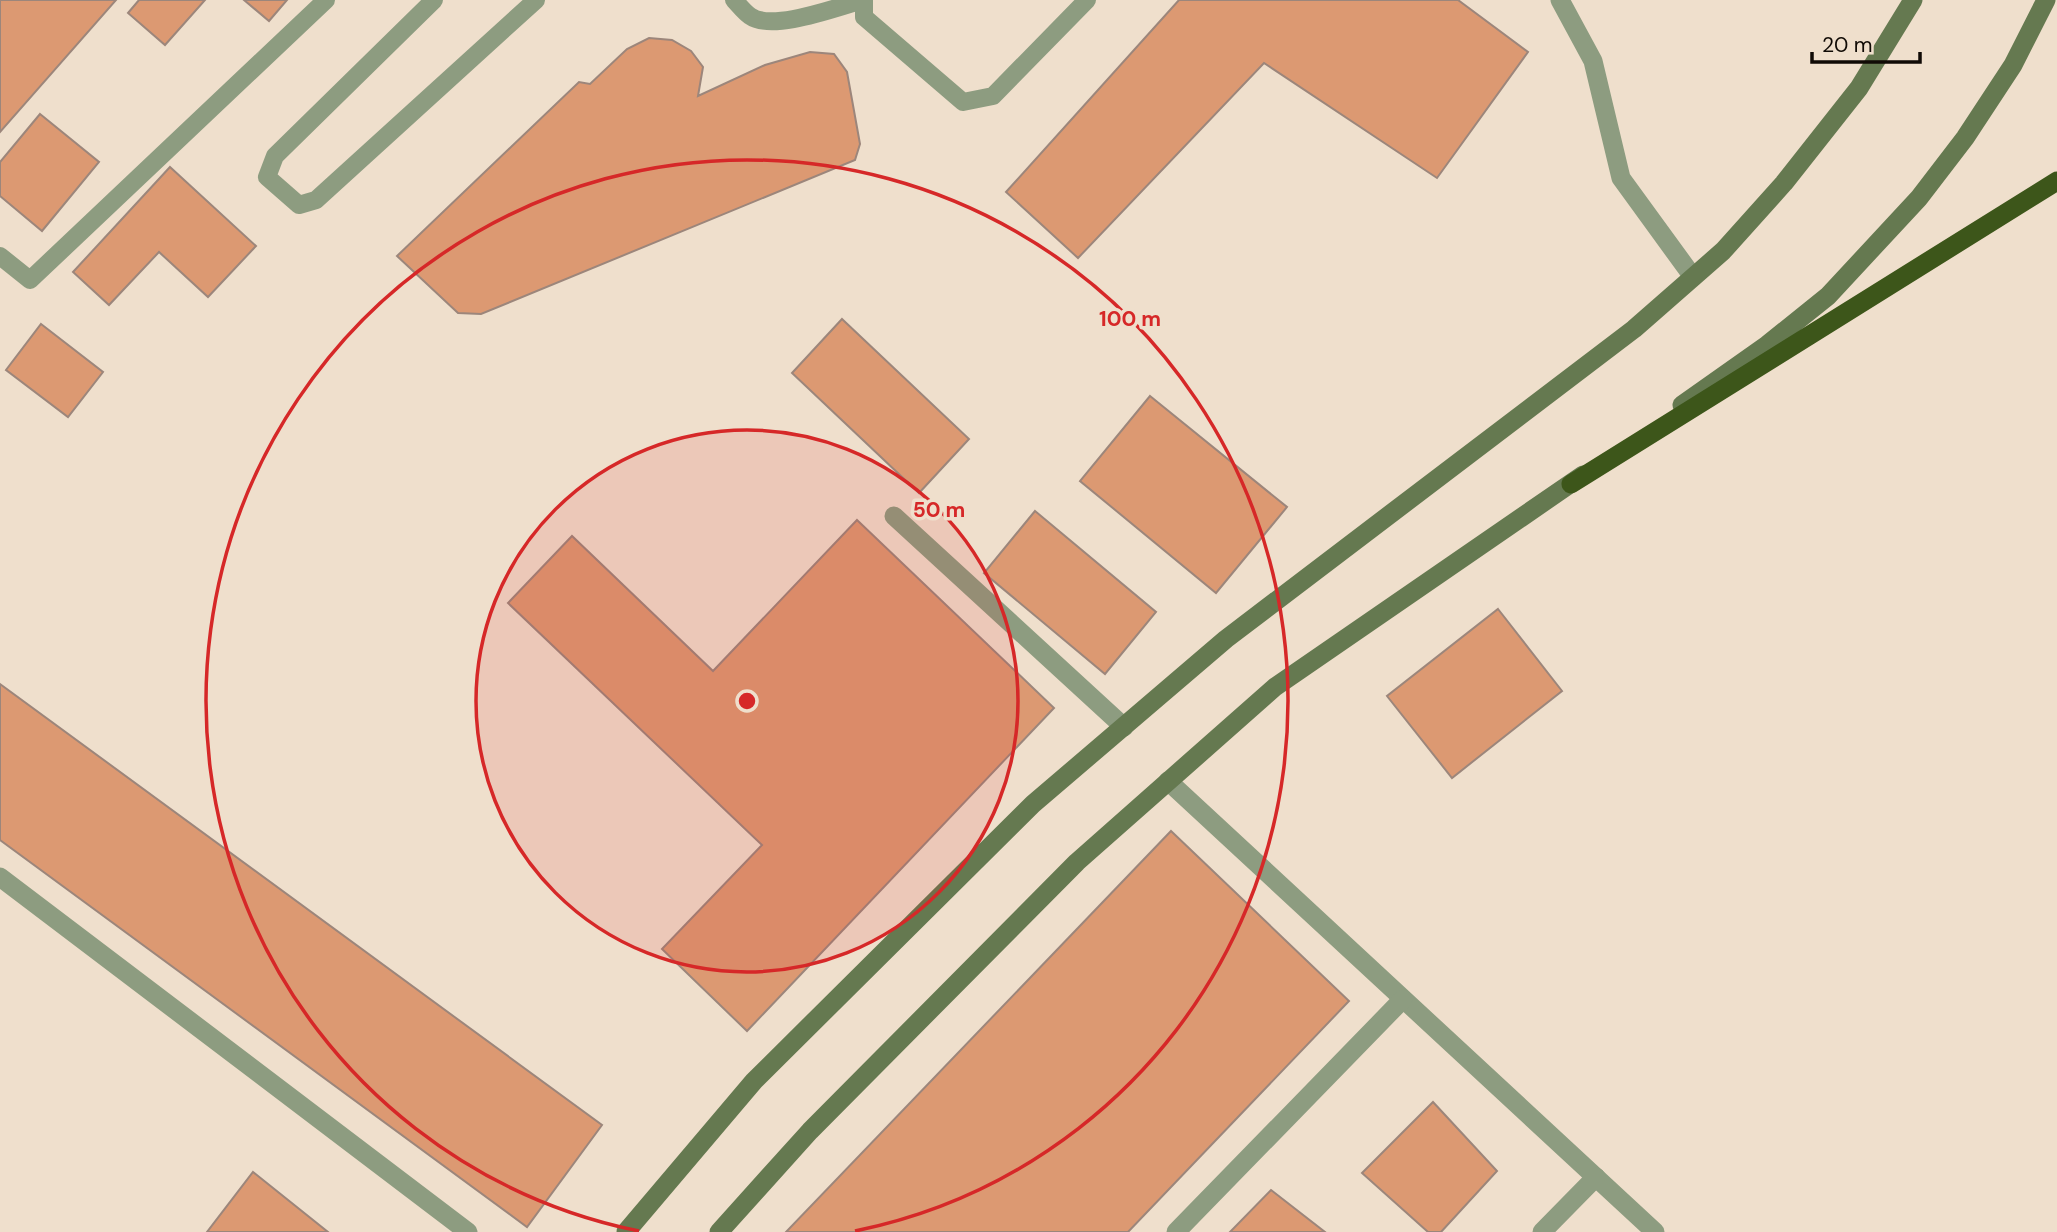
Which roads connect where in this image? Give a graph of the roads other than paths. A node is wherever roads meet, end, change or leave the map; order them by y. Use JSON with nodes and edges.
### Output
{"nodes":[{"id":1,"x":326,"y":0,"type":"edge"},
{"id":2,"x":434,"y":0,"type":"edge"},
{"id":3,"x":536,"y":0,"type":"edge"},
{"id":4,"x":734,"y":0,"type":"edge"},
{"id":5,"x":864,"y":0,"type":"edge"},
{"id":6,"x":1087,"y":0,"type":"edge"},
{"id":7,"x":1560,"y":0,"type":"edge"},
{"id":8,"x":1913,"y":0,"type":"edge"},
{"id":9,"x":2046,"y":0,"type":"edge"},
{"id":10,"x":2057,"y":181,"type":"edge"},
{"id":11,"x":0,"y":256,"type":"edge"},
{"id":12,"x":1693,"y":277,"type":"junction"},
{"id":13,"x":1571,"y":484,"type":"junction"},
{"id":14,"x":894,"y":516,"type":"dead end"},
{"id":15,"x":1124,"y":727,"type":"junction"},
{"id":16,"x":1168,"y":781,"type":"junction"},
{"id":17,"x":0,"y":877,"type":"edge"},
{"id":18,"x":1403,"y":999,"type":"junction"},
{"id":19,"x":1596,"y":1177,"type":"junction"},
{"id":20,"x":468,"y":1232,"type":"edge"},
{"id":21,"x":626,"y":1232,"type":"edge"},
{"id":22,"x":719,"y":1232,"type":"edge"},
{"id":23,"x":1177,"y":1232,"type":"edge"},
{"id":24,"x":1542,"y":1232,"type":"edge"},
{"id":25,"x":1656,"y":1232,"type":"edge"}],
"edges":[{"from":1,"to":11,"type":"lane"},
{"from":2,"to":3,"type":"lane"},
{"from":4,"to":5,"type":"lane"},
{"from":5,"to":6,"type":"lane"},
{"from":7,"to":12,"type":"street"},
{"from":8,"to":12,"type":"main road"},
{"from":9,"to":13,"type":"main road"},
{"from":10,"to":13,"type":"highway"},
{"from":12,"to":15,"type":"main road"},
{"from":13,"to":16,"type":"main road"},
{"from":14,"to":15,"type":"street"},
{"from":15,"to":21,"type":"main road"},
{"from":16,"to":18,"type":"street"},
{"from":16,"to":22,"type":"main road"},
{"from":17,"to":20,"type":"street"},
{"from":18,"to":19,"type":"street"},
{"from":18,"to":23,"type":"street"},
{"from":19,"to":24,"type":"street"},
{"from":19,"to":25,"type":"street"}]}
